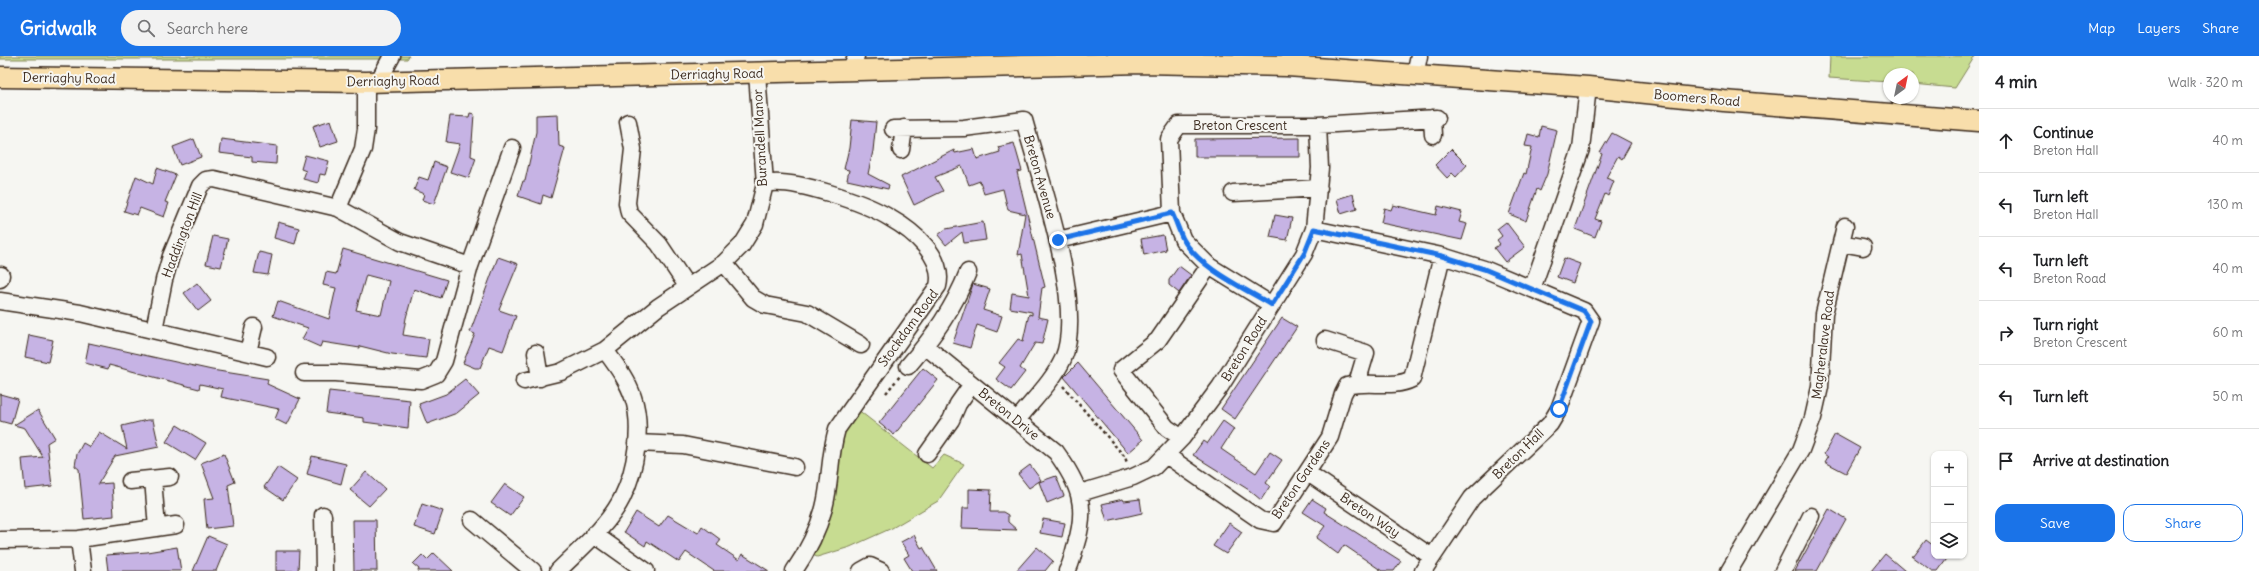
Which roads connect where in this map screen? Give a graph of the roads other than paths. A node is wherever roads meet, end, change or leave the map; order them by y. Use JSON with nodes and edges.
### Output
{"nodes":[{"id":1,"x":392,"y":56,"type":"edge"},
{"id":2,"x":1418,"y":56,"type":"edge"},
{"id":3,"x":1061,"y":61,"type":"edge"},
{"id":4,"x":854,"y":63,"type":"edge"},
{"id":5,"x":757,"y":73,"type":"junction"},
{"id":6,"x":1414,"y":75,"type":"junction"},
{"id":7,"x":0,"y":77,"type":"edge"},
{"id":8,"x":372,"y":82,"type":"junction"},
{"id":9,"x":1588,"y":87,"type":"junction"},
{"id":10,"x":1979,"y":121,"type":"edge"},
{"id":11,"x":628,"y":122,"type":"dead end"},
{"id":12,"x":1318,"y":125,"type":"junction"},
{"id":13,"x":1433,"y":135,"type":"dead end"},
{"id":14,"x":512,"y":148,"type":"dead end"},
{"id":15,"x":901,"y":150,"type":"dead end"},
{"id":16,"x":765,"y":184,"type":"junction"},
{"id":17,"x":1319,"y":188,"type":"junction"},
{"id":18,"x":1233,"y":192,"type":"dead end"},
{"id":19,"x":338,"y":208,"type":"junction"},
{"id":20,"x":1172,"y":213,"type":"junction"},
{"id":21,"x":1845,"y":226,"type":"dead end"},
{"id":22,"x":1314,"y":229,"type":"junction"},
{"id":23,"x":1058,"y":240,"type":"junction"},
{"id":24,"x":1841,"y":243,"type":"junction"},
{"id":25,"x":1863,"y":247,"type":"dead end"},
{"id":26,"x":1442,"y":256,"type":"junction"},
{"id":27,"x":724,"y":262,"type":"junction"},
{"id":28,"x":470,"y":266,"type":"junction"},
{"id":29,"x":1209,"y":266,"type":"junction"},
{"id":30,"x":968,"y":272,"type":"dead end"},
{"id":31,"x":687,"y":286,"type":"junction"},
{"id":32,"x":1532,"y":289,"type":"junction"},
{"id":33,"x":0,"y":301,"type":"edge"},
{"id":34,"x":1272,"y":305,"type":"junction"},
{"id":35,"x":254,"y":327,"type":"dead end"},
{"id":36,"x":154,"y":330,"type":"junction"},
{"id":37,"x":1325,"y":340,"type":"dead end"},
{"id":38,"x":861,"y":345,"type":"dead end"},
{"id":39,"x":925,"y":346,"type":"junction"},
{"id":40,"x":605,"y":350,"type":"junction"},
{"id":41,"x":248,"y":352,"type":"junction"},
{"id":42,"x":536,"y":354,"type":"dead end"},
{"id":43,"x":267,"y":356,"type":"dead end"},
{"id":44,"x":908,"y":366,"type":"road end"},
{"id":45,"x":304,"y":373,"type":"dead end"},
{"id":46,"x":540,"y":378,"type":"junction"},
{"id":47,"x":524,"y":381,"type":"dead end"},
{"id":48,"x":1357,"y":383,"type":"junction"},
{"id":49,"x":972,"y":384,"type":"junction"},
{"id":50,"x":1018,"y":419,"type":"junction"},
{"id":51,"x":1182,"y":438,"type":"junction"},
{"id":52,"x":636,"y":443,"type":"junction"},
{"id":53,"x":927,"y":454,"type":"dead end"},
{"id":54,"x":1166,"y":455,"type":"junction"},
{"id":55,"x":795,"y":468,"type":"dead end"},
{"id":56,"x":1308,"y":473,"type":"junction"},
{"id":57,"x":170,"y":477,"type":"dead end"},
{"id":58,"x":153,"y":479,"type":"junction"},
{"id":59,"x":130,"y":482,"type":"dead end"},
{"id":60,"x":1080,"y":492,"type":"junction"},
{"id":61,"x":323,"y":515,"type":"dead end"},
{"id":62,"x":1811,"y":516,"type":"dead end"},
{"id":63,"x":472,"y":520,"type":"dead end"},
{"id":64,"x":176,"y":525,"type":"dead end"},
{"id":65,"x":157,"y":528,"type":"junction"},
{"id":66,"x":594,"y":534,"type":"junction"},
{"id":67,"x":79,"y":539,"type":"junction"},
{"id":68,"x":0,"y":540,"type":"edge"},
{"id":69,"x":1432,"y":557,"type":"junction"},
{"id":70,"x":82,"y":571,"type":"edge"},
{"id":71,"x":324,"y":571,"type":"edge"},
{"id":72,"x":533,"y":571,"type":"edge"},
{"id":73,"x":558,"y":571,"type":"edge"},
{"id":74,"x":646,"y":571,"type":"edge"},
{"id":75,"x":794,"y":571,"type":"edge"},
{"id":76,"x":860,"y":571,"type":"edge"},
{"id":77,"x":881,"y":571,"type":"edge"},
{"id":78,"x":1067,"y":571,"type":"edge"},
{"id":79,"x":1423,"y":571,"type":"edge"},
{"id":80,"x":1729,"y":571,"type":"edge"},
{"id":81,"x":1783,"y":571,"type":"edge"}],
"edges":[{"from":1,"to":8,"type":"street"},
{"from":2,"to":6,"type":"street"},
{"from":3,"to":4,"type":"main road","name":"Derriaghy Road"},
{"from":3,"to":6,"type":"main road","name":"Derriaghy Road"},
{"from":4,"to":5,"type":"main road","name":"Derriaghy Road"},
{"from":5,"to":8,"type":"main road","name":"Derriaghy Road"},
{"from":5,"to":16,"type":"street","name":"Burandell Manor"},
{"from":6,"to":9,"type":"main road","name":"Boomers Road"},
{"from":7,"to":8,"type":"main road","name":"Derriaghy Road"},
{"from":8,"to":19,"type":"street"},
{"from":9,"to":10,"type":"main road","name":"Boomers Road"},
{"from":9,"to":32,"type":"street"},
{"from":11,"to":31,"type":"street"},
{"from":12,"to":13,"type":"street","name":"Breton Crescent"},
{"from":12,"to":17,"type":"street","name":"Breton Road"},
{"from":12,"to":20,"type":"street","name":"Breton Crescent"},
{"from":14,"to":28,"type":"street"},
{"from":15,"to":23,"type":"street","name":"Breton Avenue"},
{"from":16,"to":27,"type":"street","name":"Burandell Manor"},
{"from":16,"to":75,"type":"street","name":"Stockdam Road"},
{"from":17,"to":18,"type":"street"},
{"from":17,"to":22,"type":"street","name":"Breton Road"},
{"from":19,"to":28,"type":"street","name":"Haddington Hill"},
{"from":19,"to":36,"type":"street","name":"Haddington Hill"},
{"from":20,"to":23,"type":"street"},
{"from":20,"to":29,"type":"street","name":"Breton Crescent"},
{"from":21,"to":24,"type":"street","name":"Magheralave Road"},
{"from":22,"to":26,"type":"street","name":"Breton Hall"},
{"from":22,"to":34,"type":"street","name":"Breton Road"},
{"from":23,"to":50,"type":"street","name":"Breton Avenue"},
{"from":24,"to":25,"type":"street"},
{"from":24,"to":80,"type":"street","name":"Magheralave Road"},
{"from":26,"to":32,"type":"street","name":"Breton Hall"},
{"from":26,"to":48,"type":"street"},
{"from":27,"to":31,"type":"street","name":"Burandell Manor"},
{"from":27,"to":38,"type":"street"},
{"from":28,"to":45,"type":"street"},
{"from":29,"to":34,"type":"street","name":"Breton Crescent"},
{"from":29,"to":51,"type":"street"},
{"from":30,"to":39,"type":"street"},
{"from":31,"to":40,"type":"street","name":"Burandell Manor"},
{"from":32,"to":69,"type":"street","name":"Breton Hall"},
{"from":33,"to":36,"type":"street"},
{"from":34,"to":51,"type":"street","name":"Breton Road"},
{"from":35,"to":41,"type":"street"},
{"from":36,"to":41,"type":"street"},
{"from":37,"to":48,"type":"street"},
{"from":39,"to":44,"type":"street"},
{"from":39,"to":49,"type":"street","name":"Breton Drive"},
{"from":40,"to":46,"type":"street","name":"Burandell Manor"},
{"from":40,"to":52,"type":"street"},
{"from":41,"to":43,"type":"street"},
{"from":42,"to":46,"type":"street"},
{"from":46,"to":47,"type":"street","name":"Burandell Manor"},
{"from":48,"to":56,"type":"street","name":"Breton Gardens"},
{"from":49,"to":50,"type":"street","name":"Breton Drive"},
{"from":49,"to":53,"type":"street"},
{"from":50,"to":60,"type":"street","name":"Breton Drive"},
{"from":51,"to":54,"type":"street","name":"Breton Road"},
{"from":52,"to":55,"type":"street"},
{"from":52,"to":66,"type":"street"},
{"from":54,"to":56,"type":"street","name":"Breton Gardens"},
{"from":54,"to":60,"type":"street","name":"Breton Road"},
{"from":56,"to":69,"type":"street","name":"Breton Way"},
{"from":57,"to":58,"type":"street"},
{"from":58,"to":59,"type":"street"},
{"from":58,"to":65,"type":"street"},
{"from":60,"to":78,"type":"street","name":"Breton Drive"},
{"from":61,"to":71,"type":"street"},
{"from":62,"to":81,"type":"street"},
{"from":63,"to":72,"type":"street"},
{"from":64,"to":65,"type":"street"},
{"from":65,"to":67,"type":"street"},
{"from":66,"to":73,"type":"street"},
{"from":66,"to":74,"type":"street"},
{"from":67,"to":68,"type":"street"},
{"from":67,"to":70,"type":"street"},
{"from":69,"to":79,"type":"street","name":"Breton Hall"},
{"from":76,"to":77,"type":"street"}]}
